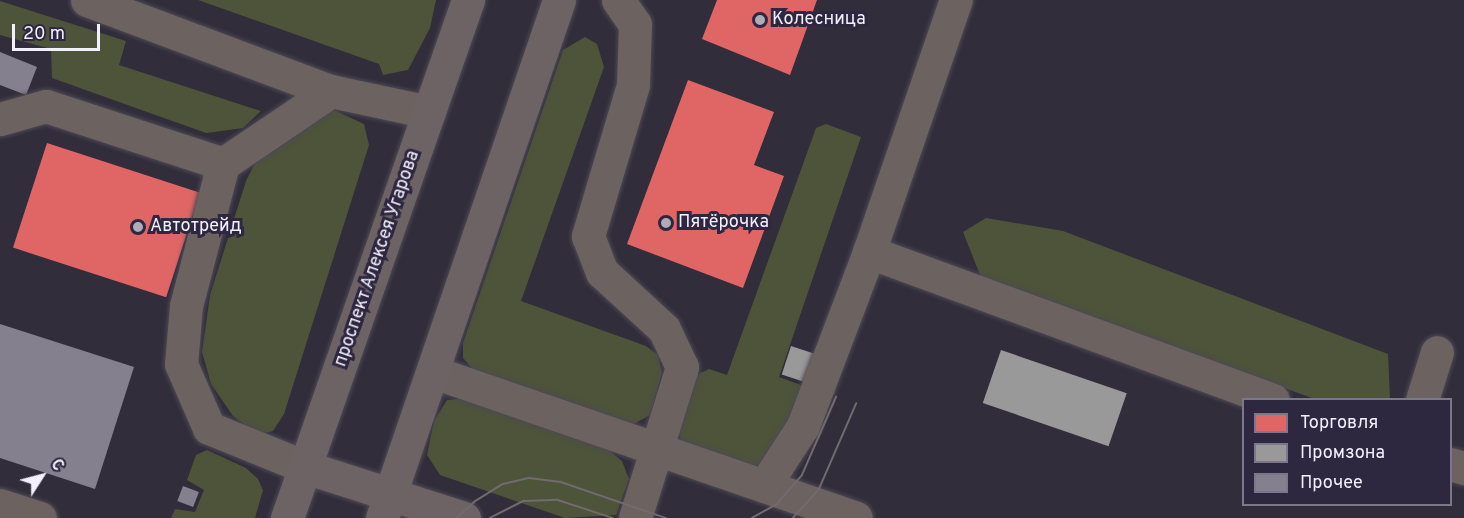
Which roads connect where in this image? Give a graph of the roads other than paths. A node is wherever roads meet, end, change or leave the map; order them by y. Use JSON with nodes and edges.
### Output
{"nodes":[{"id":1,"x":87,"y":0,"type":"edge"},
{"id":2,"x":468,"y":0,"type":"edge"},
{"id":3,"x":559,"y":0,"type":"edge"},
{"id":4,"x":618,"y":0,"type":"edge"},
{"id":5,"x":956,"y":0,"type":"edge"},
{"id":6,"x":331,"y":91,"type":"junction"},
{"id":7,"x":429,"y":112,"type":"junction"},
{"id":8,"x":0,"y":119,"type":"edge"},
{"id":9,"x":224,"y":164,"type":"junction"},
{"id":10,"x":869,"y":252,"type":"junction"},
{"id":11,"x":1437,"y":352,"type":"dead end"},
{"id":12,"x":433,"y":372,"type":"junction"},
{"id":13,"x":1271,"y":398,"type":"edge"},
{"id":14,"x":1422,"y":398,"type":"edge"},
{"id":15,"x":657,"y":449,"type":"junction"},
{"id":16,"x":305,"y":467,"type":"junction"},
{"id":17,"x":764,"y":486,"type":"junction"},
{"id":18,"x":0,"y":505,"type":"edge"},
{"id":19,"x":386,"y":505,"type":"edge"},
{"id":20,"x":40,"y":518,"type":"edge"},
{"id":21,"x":287,"y":518,"type":"edge"},
{"id":22,"x":465,"y":518,"type":"edge"},
{"id":23,"x":635,"y":518,"type":"edge"},
{"id":24,"x":856,"y":518,"type":"edge"}],
"edges":[{"from":1,"to":6,"type":"lane"},
{"from":2,"to":7,"type":"main road","name":"проспект Алексея Угарова"},
{"from":3,"to":12,"type":"main road"},
{"from":4,"to":15,"type":"lane"},
{"from":5,"to":10,"type":"lane"},
{"from":6,"to":7,"type":"lane"},
{"from":6,"to":9,"type":"lane"},
{"from":7,"to":16,"type":"main road","name":"проспект Алексея Угарова"},
{"from":8,"to":9,"type":"lane"},
{"from":9,"to":16,"type":"lane"},
{"from":10,"to":13,"type":"lane"},
{"from":10,"to":17,"type":"lane"},
{"from":11,"to":14,"type":"lane"},
{"from":12,"to":15,"type":"lane"},
{"from":12,"to":19,"type":"main road"},
{"from":15,"to":17,"type":"lane"},
{"from":15,"to":23,"type":"lane"},
{"from":16,"to":19,"type":"main road"},
{"from":16,"to":21,"type":"main road","name":"проспект Алексея Угарова"},
{"from":17,"to":24,"type":"lane"},
{"from":18,"to":20,"type":"lane"},
{"from":19,"to":22,"type":"main road"}]}
